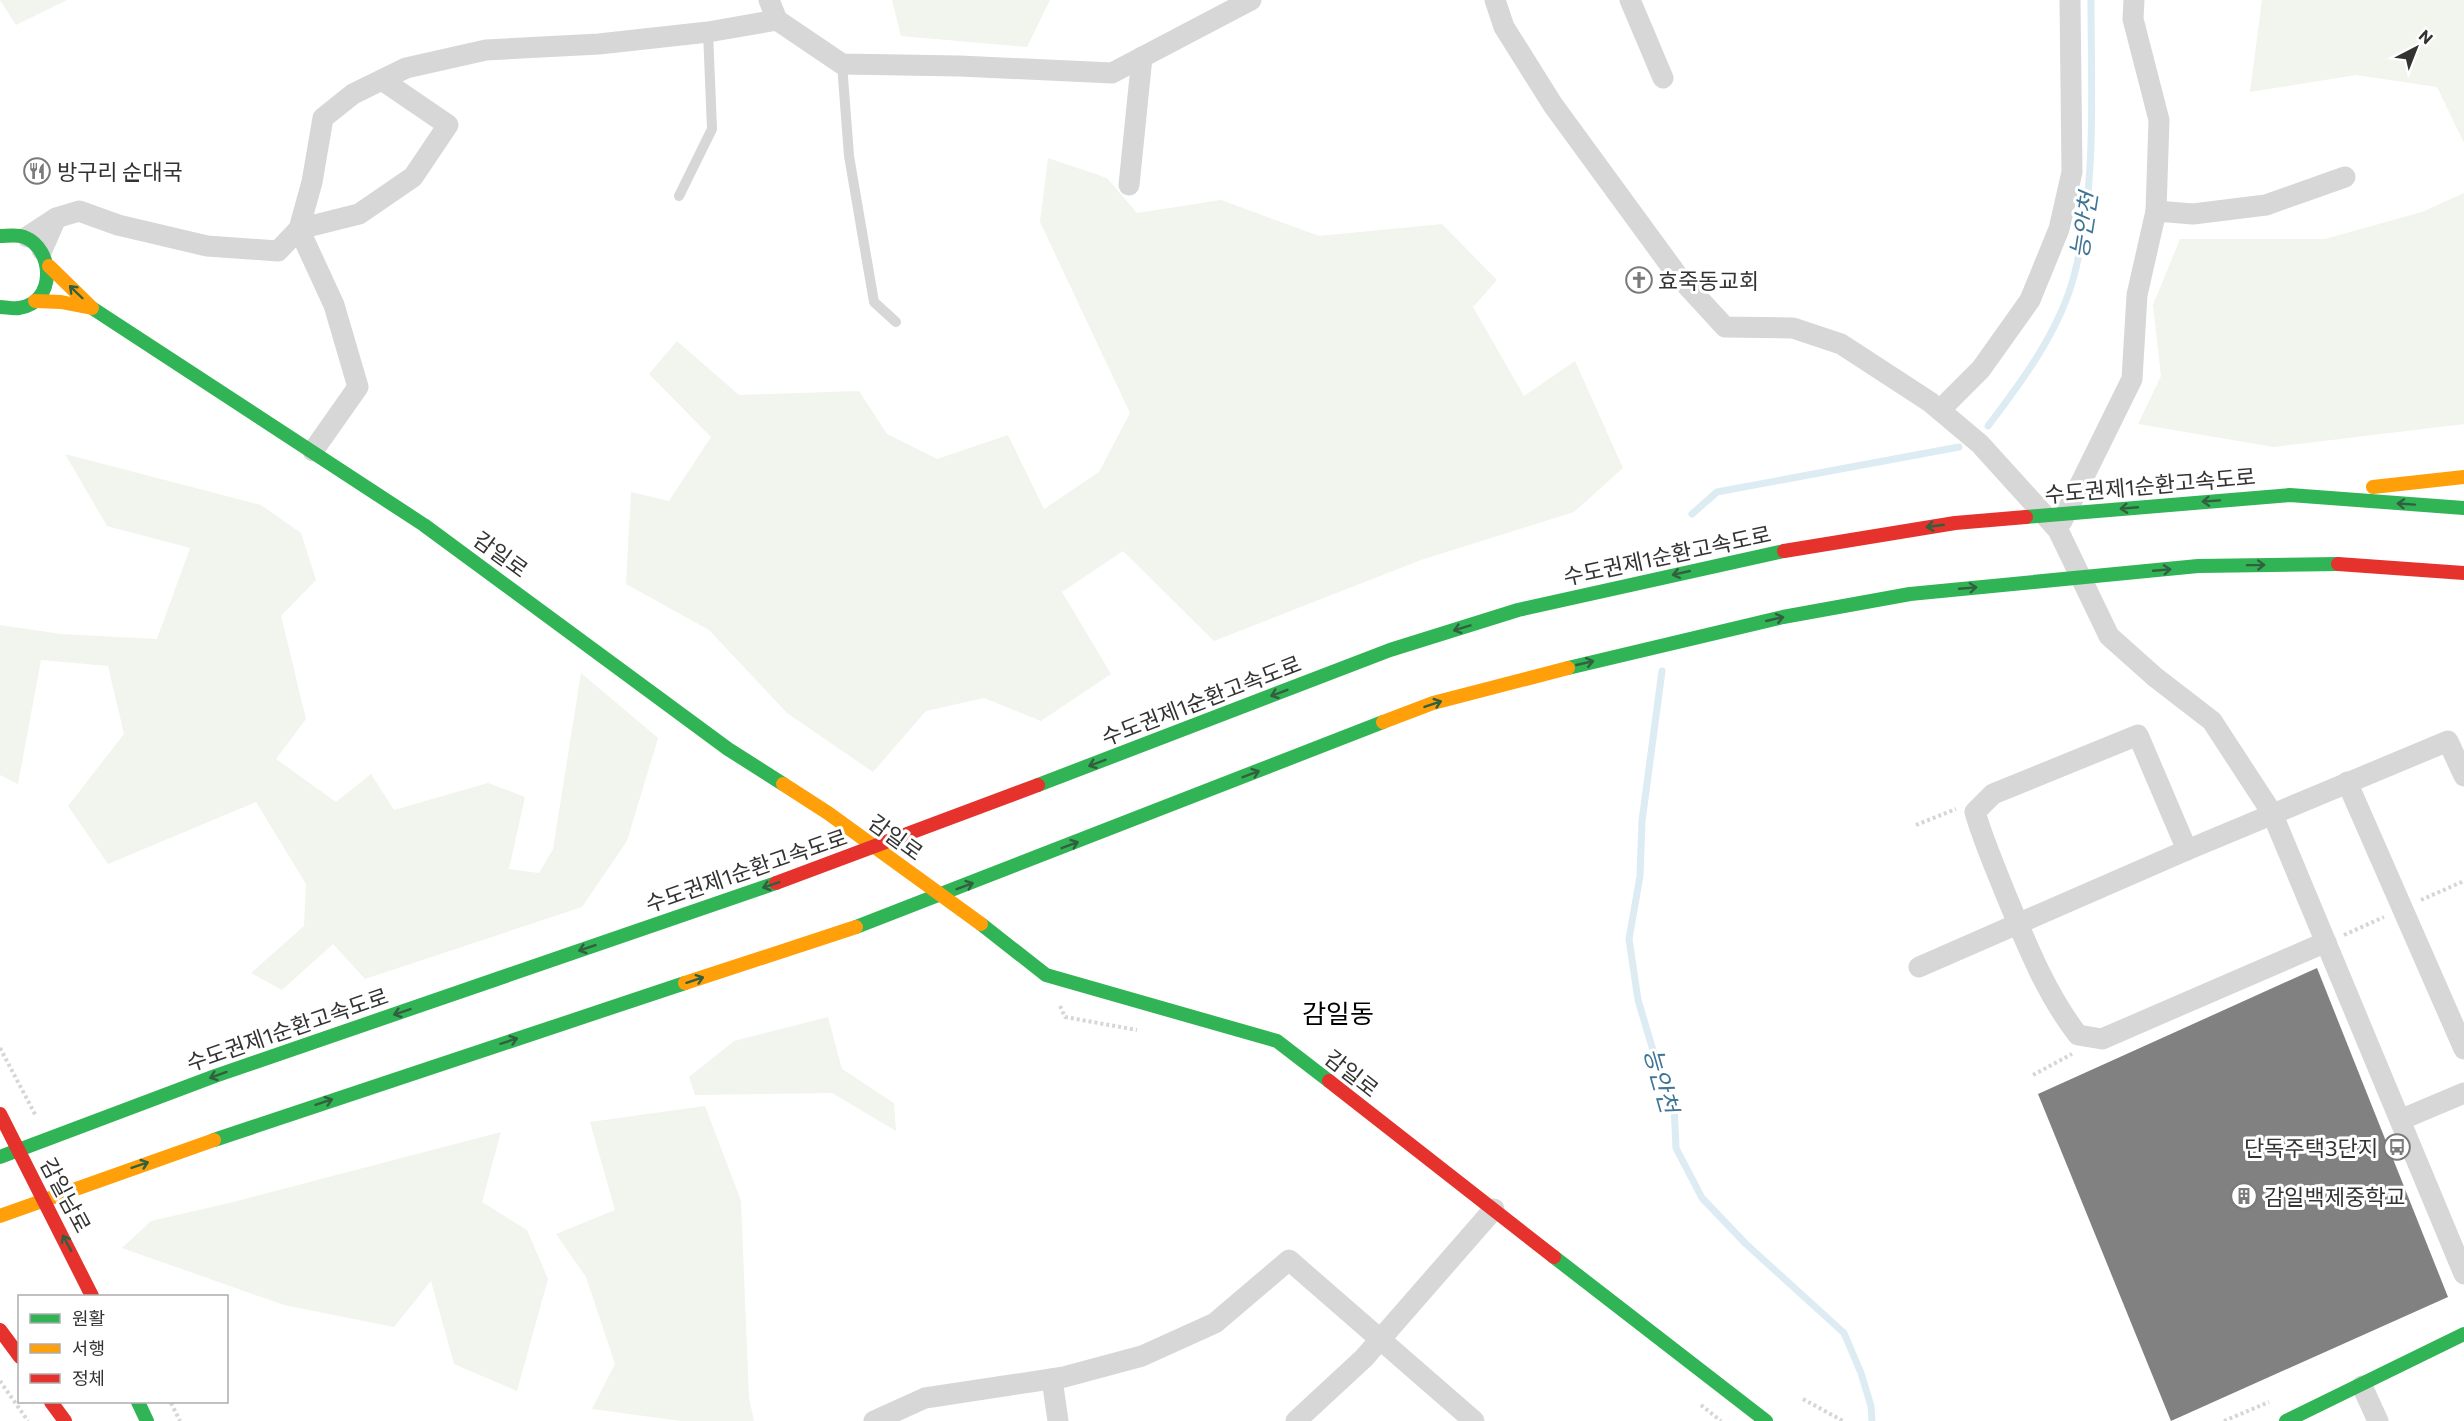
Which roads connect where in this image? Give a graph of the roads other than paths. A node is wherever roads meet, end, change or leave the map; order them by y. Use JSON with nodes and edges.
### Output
{"nodes":[{"id":1,"x":768,"y":0,"type":"edge"},
{"id":2,"x":1251,"y":0,"type":"edge"},
{"id":3,"x":1495,"y":0,"type":"edge"},
{"id":4,"x":1630,"y":0,"type":"edge"},
{"id":5,"x":2070,"y":0,"type":"edge"},
{"id":6,"x":2134,"y":0,"type":"edge"},
{"id":7,"x":777,"y":20,"type":"junction"},
{"id":8,"x":708,"y":32,"type":"junction"},
{"id":9,"x":1142,"y":57,"type":"junction"},
{"id":10,"x":842,"y":64,"type":"junction"},
{"id":11,"x":1663,"y":78,"type":"dead end"},
{"id":12,"x":382,"y":80,"type":"junction"},
{"id":13,"x":2345,"y":177,"type":"dead end"},
{"id":14,"x":1129,"y":185,"type":"dead end"},
{"id":15,"x":680,"y":196,"type":"dead end"},
{"id":16,"x":2156,"y":212,"type":"junction"},
{"id":17,"x":1,"y":221,"type":"edge"},
{"id":18,"x":299,"y":229,"type":"junction"},
{"id":19,"x":33,"y":238,"type":"edge"},
{"id":20,"x":35,"y":301,"type":"junction"},
{"id":21,"x":0,"y":307,"type":"edge"},
{"id":22,"x":92,"y":308,"type":"junction"},
{"id":23,"x":896,"y":322,"type":"dead end"},
{"id":24,"x":1940,"y":410,"type":"junction"},
{"id":25,"x":313,"y":451,"type":"junction"},
{"id":26,"x":2464,"y":477,"type":"edge"},
{"id":27,"x":2290,"y":495,"type":"junction"},
{"id":28,"x":2464,"y":508,"type":"edge"},
{"id":29,"x":2058,"y":530,"type":"junction"},
{"id":30,"x":2464,"y":573,"type":"edge"},
{"id":31,"x":2464,"y":776,"type":"edge"},
{"id":32,"x":2347,"y":782,"type":"junction"},
{"id":33,"x":2272,"y":813,"type":"junction"},
{"id":34,"x":2187,"y":850,"type":"junction"},
{"id":35,"x":2018,"y":922,"type":"junction"},
{"id":36,"x":2326,"y":942,"type":"junction"},
{"id":37,"x":1919,"y":967,"type":"dead end"},
{"id":38,"x":2464,"y":1049,"type":"edge"},
{"id":39,"x":2464,"y":1093,"type":"edge"},
{"id":40,"x":0,"y":1114,"type":"edge"},
{"id":41,"x":2400,"y":1120,"type":"junction"},
{"id":42,"x":0,"y":1157,"type":"edge"},
{"id":43,"x":1494,"y":1209,"type":"junction"},
{"id":44,"x":0,"y":1216,"type":"edge"},
{"id":45,"x":2459,"y":1247,"type":"edge"},
{"id":46,"x":2464,"y":1274,"type":"edge"},
{"id":47,"x":92,"y":1295,"type":"edge"},
{"id":48,"x":0,"y":1330,"type":"edge"},
{"id":49,"x":2464,"y":1334,"type":"edge"},
{"id":50,"x":1380,"y":1340,"type":"junction"},
{"id":51,"x":18,"y":1354,"type":"edge"},
{"id":52,"x":1052,"y":1379,"type":"junction"},
{"id":53,"x":2362,"y":1386,"type":"junction"},
{"id":54,"x":52,"y":1403,"type":"edge"},
{"id":55,"x":139,"y":1403,"type":"edge"},
{"id":56,"x":65,"y":1421,"type":"edge"},
{"id":57,"x":147,"y":1421,"type":"edge"},
{"id":58,"x":874,"y":1421,"type":"edge"},
{"id":59,"x":1058,"y":1421,"type":"edge"},
{"id":60,"x":1296,"y":1421,"type":"edge"},
{"id":61,"x":1474,"y":1421,"type":"edge"},
{"id":62,"x":1766,"y":1421,"type":"edge"},
{"id":63,"x":2286,"y":1421,"type":"edge"},
{"id":64,"x":2378,"y":1421,"type":"edge"}],
"edges":[{"from":1,"to":7,"type":"street"},
{"from":2,"to":9,"type":"street"},
{"from":3,"to":24,"type":"street"},
{"from":4,"to":11,"type":"street"},
{"from":5,"to":24,"type":"street"},
{"from":6,"to":16,"type":"street"},
{"from":7,"to":8,"type":"street"},
{"from":7,"to":10,"type":"street"},
{"from":8,"to":12,"type":"street"},
{"from":8,"to":15,"type":"lane"},
{"from":9,"to":10,"type":"street"},
{"from":9,"to":14,"type":"street"},
{"from":10,"to":23,"type":"lane"},
{"from":12,"to":18,"type":"street"},
{"from":12,"to":18,"type":"street"},
{"from":13,"to":16,"type":"street"},
{"from":16,"to":29,"type":"street"},
{"from":17,"to":19,"type":"main road","name":"감일로"},
{"from":17,"to":19,"type":"main road"},
{"from":18,"to":19,"type":"street"},
{"from":18,"to":25,"type":"street"},
{"from":19,"to":20,"type":"main road"},
{"from":22,"to":19,"type":"main road","name":"감일로","one_way":true},
{"from":20,"to":21,"type":"main road","name":"감일로"},
{"from":20,"to":22,"type":"main road","name":"감일로"},
{"from":22,"to":25,"type":"main road","name":"감일로"},
{"from":24,"to":29,"type":"street"},
{"from":25,"to":43,"type":"main road","name":"감일로"},
{"from":26,"to":27,"type":"main road"},
{"from":28,"to":27,"type":"main road","name":"수도권제1순환고속도로","one_way":true},
{"from":27,"to":42,"type":"main road","name":"수도권제1순환고속도로","one_way":true},
{"from":29,"to":33,"type":"street"},
{"from":44,"to":30,"type":"main road","one_way":true},
{"from":31,"to":32,"type":"street"},
{"from":32,"to":33,"type":"street"},
{"from":32,"to":38,"type":"street"},
{"from":33,"to":34,"type":"street"},
{"from":33,"to":36,"type":"street"},
{"from":34,"to":35,"type":"street"},
{"from":34,"to":35,"type":"street"},
{"from":35,"to":36,"type":"street"},
{"from":35,"to":37,"type":"street"},
{"from":36,"to":41,"type":"street"},
{"from":39,"to":41,"type":"street"},
{"from":47,"to":40,"type":"main road","name":"감일남로","one_way":true},
{"from":41,"to":45,"type":"street"},
{"from":43,"to":50,"type":"street"},
{"from":43,"to":62,"type":"main road","name":"감일로"},
{"from":45,"to":46,"type":"street"},
{"from":48,"to":51,"type":"main road"},
{"from":49,"to":53,"type":"main road"},
{"from":50,"to":52,"type":"street"},
{"from":50,"to":60,"type":"street"},
{"from":50,"to":61,"type":"street"},
{"from":52,"to":58,"type":"street"},
{"from":52,"to":59,"type":"street"},
{"from":53,"to":63,"type":"main road"},
{"from":53,"to":64,"type":"street"},
{"from":54,"to":56,"type":"main road"},
{"from":55,"to":57,"type":"main road"}]}
